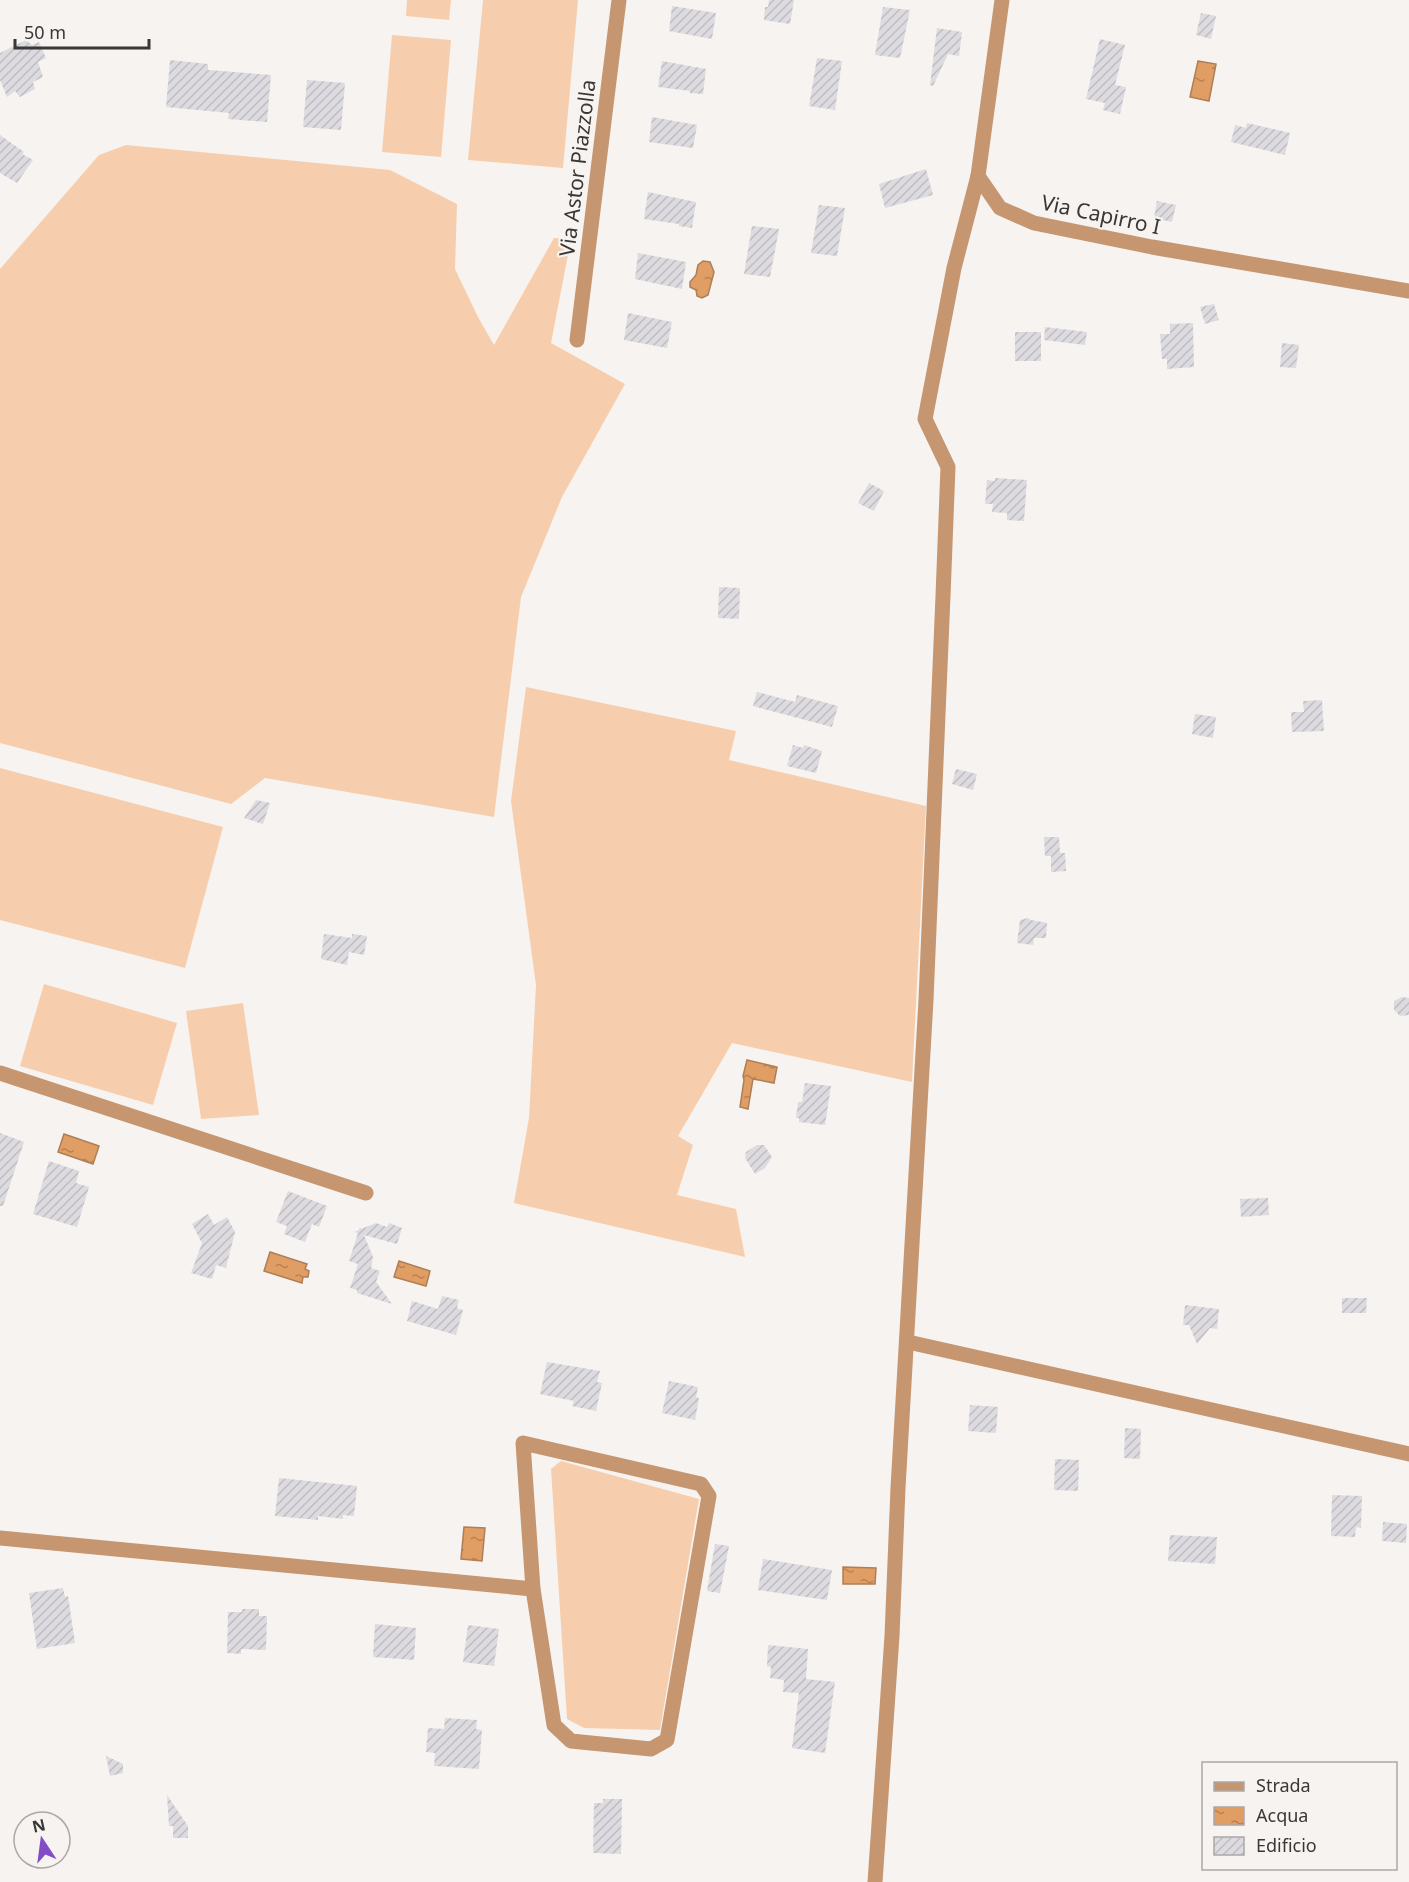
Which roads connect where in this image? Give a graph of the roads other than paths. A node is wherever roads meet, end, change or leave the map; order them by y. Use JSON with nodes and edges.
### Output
{"nodes":[{"id":1,"x":619,"y":0,"type":"edge"},
{"id":2,"x":1002,"y":0,"type":"edge"},
{"id":3,"x":978,"y":176,"type":"junction"},
{"id":4,"x":1409,"y":291,"type":"edge"},
{"id":5,"x":577,"y":340,"type":"dead end"},
{"id":6,"x":0,"y":1073,"type":"edge"},
{"id":7,"x":366,"y":1193,"type":"dead end"},
{"id":8,"x":908,"y":1342,"type":"junction"},
{"id":9,"x":1409,"y":1454,"type":"edge"},
{"id":10,"x":0,"y":1538,"type":"edge"},
{"id":11,"x":533,"y":1589,"type":"junction"},
{"id":12,"x":875,"y":1882,"type":"edge"}],
"edges":[{"from":1,"to":5,"type":"street","name":"Via Astor Piazzolla"},
{"from":2,"to":3,"type":"street"},
{"from":3,"to":4,"type":"street","name":"Via Capirro I"},
{"from":3,"to":8,"type":"street"},
{"from":6,"to":7,"type":"street"},
{"from":8,"to":9,"type":"street"},
{"from":8,"to":12,"type":"street"},
{"from":10,"to":11,"type":"street"},
{"from":11,"to":11,"type":"street"}]}
